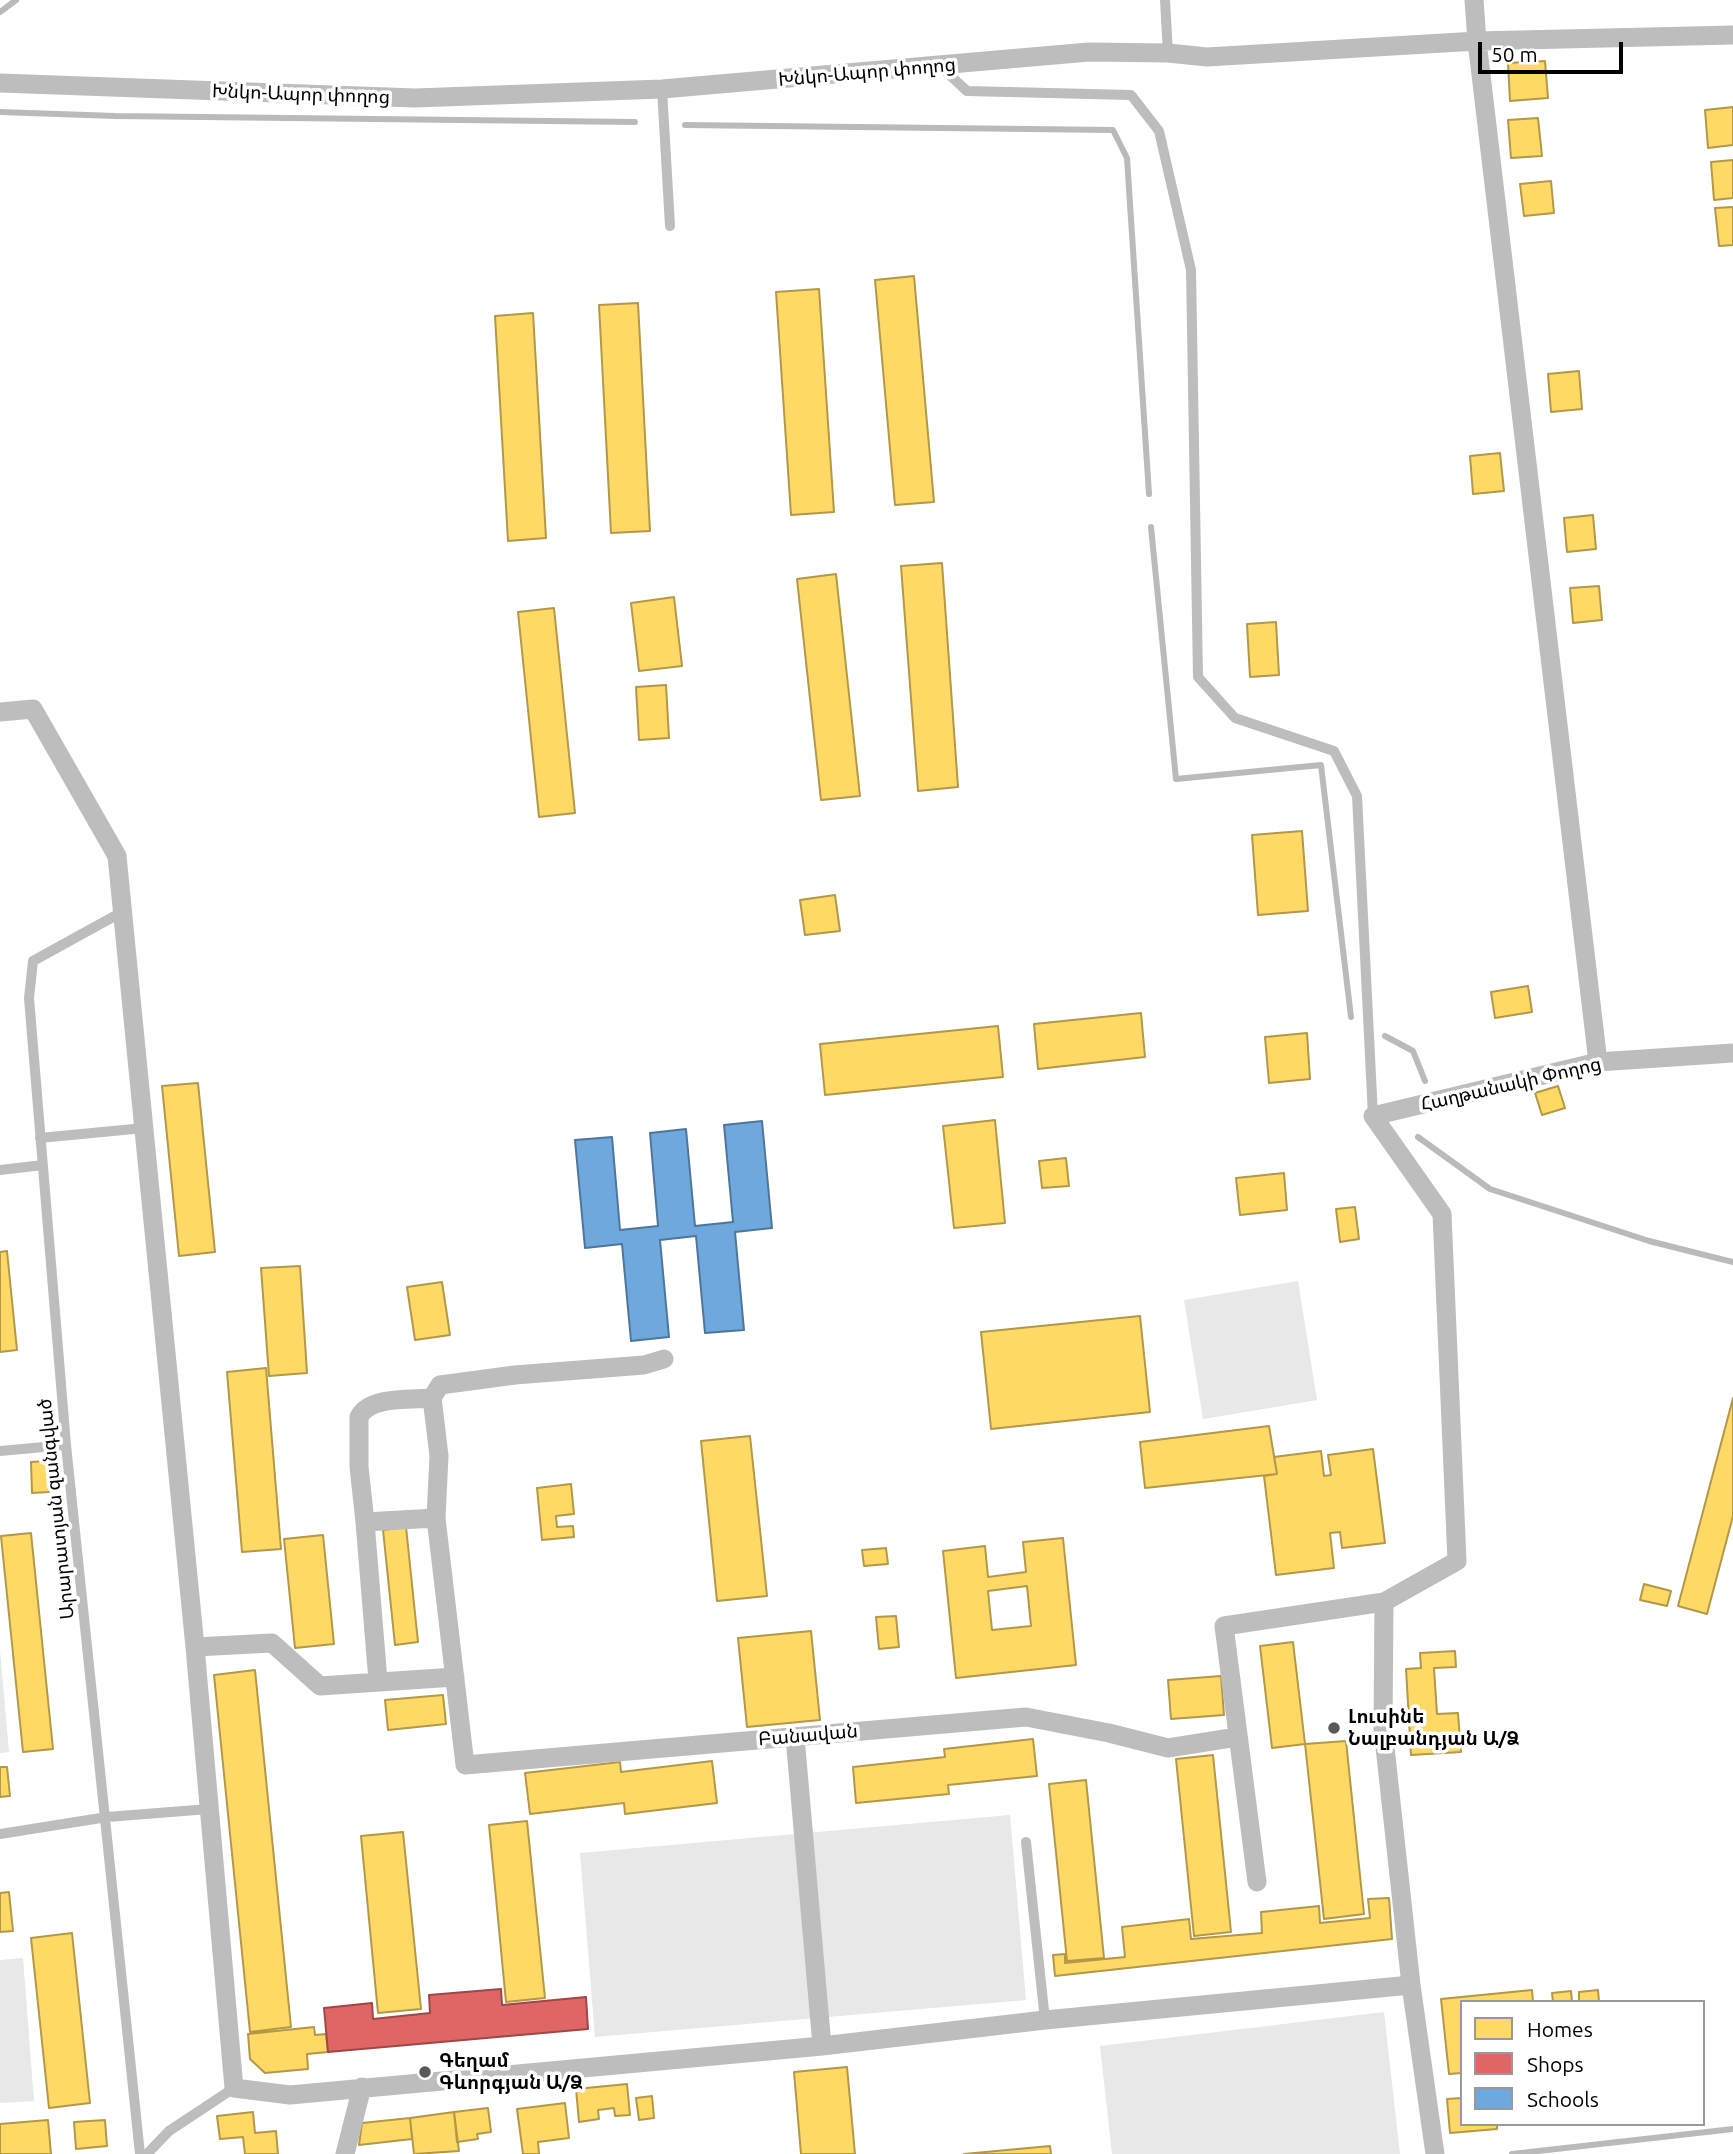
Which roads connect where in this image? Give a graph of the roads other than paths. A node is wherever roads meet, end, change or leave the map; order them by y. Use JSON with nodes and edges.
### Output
{"nodes":[{"id":1,"x":1165,"y":0,"type":"edge"},
{"id":2,"x":1474,"y":0,"type":"edge"},
{"id":3,"x":1733,"y":35,"type":"edge"},
{"id":4,"x":1477,"y":41,"type":"junction"},
{"id":5,"x":1168,"y":52,"type":"junction"},
{"id":6,"x":939,"y":65,"type":"junction"},
{"id":7,"x":0,"y":83,"type":"edge"},
{"id":8,"x":662,"y":89,"type":"junction"},
{"id":9,"x":670,"y":226,"type":"dead end"},
{"id":10,"x":0,"y":712,"type":"edge"},
{"id":11,"x":122,"y":912,"type":"junction"},
{"id":12,"x":1733,"y":1053,"type":"edge"},
{"id":13,"x":1598,"y":1062,"type":"junction"},
{"id":14,"x":1373,"y":1116,"type":"junction"},
{"id":15,"x":144,"y":1128,"type":"junction"},
{"id":16,"x":40,"y":1138,"type":"junction"},
{"id":17,"x":43,"y":1165,"type":"junction"},
{"id":18,"x":0,"y":1170,"type":"edge"},
{"id":19,"x":664,"y":1359,"type":"dead end"},
{"id":20,"x":432,"y":1398,"type":"junction"},
{"id":21,"x":66,"y":1445,"type":"junction"},
{"id":22,"x":0,"y":1451,"type":"edge"},
{"id":23,"x":436,"y":1518,"type":"junction"},
{"id":24,"x":365,"y":1522,"type":"junction"},
{"id":25,"x":1384,"y":1602,"type":"junction"},
{"id":26,"x":195,"y":1647,"type":"junction"},
{"id":27,"x":455,"y":1677,"type":"junction"},
{"id":28,"x":378,"y":1681,"type":"junction"},
{"id":29,"x":795,"y":1737,"type":"junction"},
{"id":30,"x":1237,"y":1737,"type":"junction"},
{"id":31,"x":209,"y":1809,"type":"junction"},
{"id":32,"x":107,"y":1817,"type":"junction"},
{"id":33,"x":0,"y":1834,"type":"edge"},
{"id":34,"x":1026,"y":1842,"type":"dead end"},
{"id":35,"x":1257,"y":1882,"type":"dead end"},
{"id":36,"x":1410,"y":1985,"type":"junction"},
{"id":37,"x":1045,"y":2020,"type":"junction"},
{"id":38,"x":822,"y":2046,"type":"junction"},
{"id":39,"x":362,"y":2087,"type":"junction"},
{"id":40,"x":234,"y":2088,"type":"junction"},
{"id":41,"x":141,"y":2154,"type":"edge"},
{"id":42,"x":147,"y":2154,"type":"edge"},
{"id":43,"x":345,"y":2154,"type":"edge"},
{"id":44,"x":1435,"y":2154,"type":"edge"}],
"edges":[{"from":1,"to":5,"type":"lane"},
{"from":2,"to":4,"type":"street"},
{"from":3,"to":4,"type":"street","name":"Խնկո-Ապոր փողոց"},
{"from":4,"to":5,"type":"street","name":"Խնկո-Ապոր փողոց"},
{"from":4,"to":13,"type":"street"},
{"from":5,"to":6,"type":"street","name":"Խնկո-Ապոր փողոց"},
{"from":6,"to":8,"type":"street","name":"Խնկո-Ապոր փողոց"},
{"from":6,"to":14,"type":"lane"},
{"from":7,"to":8,"type":"street","name":"Խնկո-Ապոր փողոց"},
{"from":8,"to":9,"type":"lane"},
{"from":10,"to":11,"type":"street"},
{"from":11,"to":15,"type":"street"},
{"from":11,"to":16,"type":"lane","name":"Արարատյան զանգված"},
{"from":12,"to":13,"type":"street","name":"Հաղթանակի Փողոց"},
{"from":13,"to":14,"type":"street","name":"Հաղթանակի Փողոց"},
{"from":14,"to":25,"type":"street"},
{"from":15,"to":16,"type":"lane"},
{"from":15,"to":26,"type":"street"},
{"from":16,"to":17,"type":"lane","name":"Արարատյան զանգված"},
{"from":17,"to":18,"type":"lane"},
{"from":17,"to":21,"type":"lane","name":"Արարատյան զանգված"},
{"from":19,"to":20,"type":"street"},
{"from":20,"to":23,"type":"street"},
{"from":20,"to":24,"type":"street"},
{"from":21,"to":22,"type":"lane"},
{"from":21,"to":32,"type":"lane","name":"Արարատյան զանգված"},
{"from":23,"to":24,"type":"street"},
{"from":23,"to":27,"type":"street"},
{"from":24,"to":28,"type":"street"},
{"from":25,"to":30,"type":"street"},
{"from":25,"to":36,"type":"street"},
{"from":26,"to":28,"type":"street"},
{"from":26,"to":31,"type":"street"},
{"from":27,"to":28,"type":"street"},
{"from":27,"to":29,"type":"street","name":"Բանավան"},
{"from":29,"to":30,"type":"street","name":"Բանավան"},
{"from":29,"to":38,"type":"street"},
{"from":30,"to":35,"type":"street"},
{"from":31,"to":32,"type":"lane"},
{"from":31,"to":40,"type":"street"},
{"from":32,"to":33,"type":"lane"},
{"from":32,"to":41,"type":"lane","name":"Արարատյան զանգված"},
{"from":34,"to":37,"type":"lane"},
{"from":36,"to":37,"type":"street"},
{"from":36,"to":44,"type":"street"},
{"from":37,"to":38,"type":"street"},
{"from":38,"to":39,"type":"street"},
{"from":39,"to":40,"type":"street"},
{"from":39,"to":43,"type":"street"},
{"from":40,"to":42,"type":"lane"}]}
